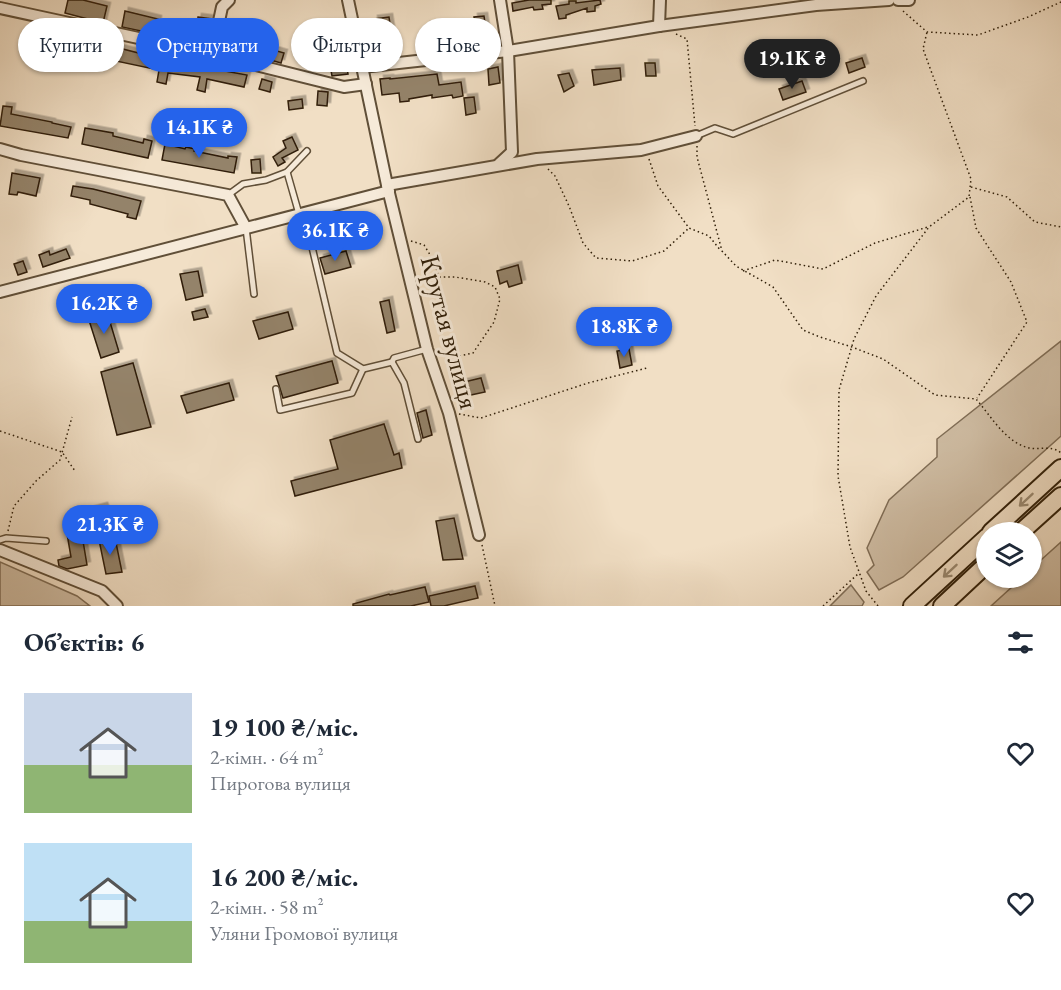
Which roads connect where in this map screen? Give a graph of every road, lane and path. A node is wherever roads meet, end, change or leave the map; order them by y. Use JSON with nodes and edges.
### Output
{"nodes":[{"id":1,"x":229,"y":0,"type":"edge"},
{"id":2,"x":348,"y":0,"type":"edge"},
{"id":3,"x":500,"y":0,"type":"edge"},
{"id":4,"x":660,"y":0,"type":"edge"},
{"id":5,"x":909,"y":0,"type":"edge"},
{"id":6,"x":895,"y":2,"type":"edge"},
{"id":7,"x":1061,"y":2,"type":"edge"},
{"id":8,"x":816,"y":3,"type":"edge"},
{"id":9,"x":0,"y":8,"type":"edge"},
{"id":10,"x":220,"y":18,"type":"edge"},
{"id":11,"x":352,"y":18,"type":"edge"},
{"id":12,"x":659,"y":26,"type":"junction"},
{"id":13,"x":927,"y":32,"type":"junction"},
{"id":14,"x":136,"y":38,"type":"edge"},
{"id":15,"x":508,"y":51,"type":"junction"},
{"id":16,"x":403,"y":63,"type":"edge"},
{"id":17,"x":279,"y":71,"type":"edge"},
{"id":18,"x":363,"y":72,"type":"edge"},
{"id":19,"x":863,"y":81,"type":"dead end"},
{"id":20,"x":366,"y":84,"type":"junction"},
{"id":21,"x":696,"y":136,"type":"junction"},
{"id":22,"x":0,"y":149,"type":"edge"},
{"id":23,"x":640,"y":150,"type":"junction"},
{"id":24,"x":307,"y":151,"type":"dead end"},
{"id":25,"x":537,"y":159,"type":"junction"},
{"id":26,"x":499,"y":165,"type":"junction"},
{"id":27,"x":287,"y":171,"type":"junction"},
{"id":28,"x":970,"y":187,"type":"junction"},
{"id":29,"x":388,"y":188,"type":"junction"},
{"id":30,"x":228,"y":195,"type":"junction"},
{"id":31,"x":969,"y":196,"type":"junction"},
{"id":32,"x":302,"y":214,"type":"junction"},
{"id":33,"x":928,"y":227,"type":"junction"},
{"id":34,"x":1061,"y":227,"type":"edge"},
{"id":35,"x":246,"y":228,"type":"junction"},
{"id":36,"x":689,"y":228,"type":"junction"},
{"id":37,"x":401,"y":237,"type":"junction"},
{"id":38,"x":722,"y":251,"type":"junction"},
{"id":39,"x":743,"y":271,"type":"junction"},
{"id":40,"x":0,"y":292,"type":"edge"},
{"id":41,"x":255,"y":294,"type":"dead end"},
{"id":42,"x":852,"y":347,"type":"junction"},
{"id":43,"x":427,"y":349,"type":"junction"},
{"id":44,"x":393,"y":362,"type":"junction"},
{"id":45,"x":647,"y":368,"type":"dead end"},
{"id":46,"x":363,"y":369,"type":"junction"},
{"id":47,"x":276,"y":389,"type":"dead end"},
{"id":48,"x":976,"y":399,"type":"junction"},
{"id":49,"x":449,"y":413,"type":"junction"},
{"id":50,"x":72,"y":417,"type":"dead end"},
{"id":51,"x":0,"y":431,"type":"edge"},
{"id":52,"x":418,"y":440,"type":"dead end"},
{"id":53,"x":62,"y":452,"type":"junction"},
{"id":54,"x":1061,"y":453,"type":"edge"},
{"id":55,"x":1061,"y":468,"type":"edge"},
{"id":56,"x":75,"y":471,"type":"dead end"},
{"id":57,"x":1061,"y":496,"type":"edge"},
{"id":58,"x":1003,"y":522,"type":"edge"},
{"id":59,"x":1032,"y":522,"type":"edge"},
{"id":60,"x":479,"y":535,"type":"joint"},
{"id":61,"x":3,"y":539,"type":"edge"},
{"id":62,"x":46,"y":541,"type":"dead end"},
{"id":63,"x":976,"y":547,"type":"edge"},
{"id":64,"x":0,"y":550,"type":"edge"},
{"id":65,"x":859,"y":573,"type":"junction"},
{"id":66,"x":976,"y":574,"type":"edge"},
{"id":67,"x":117,"y":606,"type":"edge"},
{"id":68,"x":495,"y":606,"type":"edge"},
{"id":69,"x":823,"y":606,"type":"edge"},
{"id":70,"x":878,"y":606,"type":"edge"},
{"id":71,"x":912,"y":606,"type":"edge"},
{"id":72,"x":942,"y":606,"type":"edge"}],
"edges":[{"from":1,"to":10,"type":"street"},
{"from":2,"to":11,"type":"street","name":"Крутая вулиця"},
{"from":3,"to":15,"type":"street"},
{"from":4,"to":12,"type":"street"},
{"from":5,"to":6,"type":"street"},
{"from":6,"to":8,"type":"street"},
{"from":6,"to":13,"type":"path"},
{"from":7,"to":13,"type":"path"},
{"from":8,"to":12,"type":"street"},
{"from":9,"to":14,"type":"street"},
{"from":12,"to":15,"type":"street"},
{"from":12,"to":21,"type":"path"},
{"from":13,"to":28,"type":"path"},
{"from":15,"to":16,"type":"street"},
{"from":15,"to":26,"type":"street"},
{"from":17,"to":20,"type":"street"},
{"from":18,"to":20,"type":"street","name":"Крутая вулиця"},
{"from":19,"to":21,"type":"lane"},
{"from":20,"to":29,"type":"street","name":"Крутая вулиця"},
{"from":21,"to":23,"type":"street"},
{"from":21,"to":38,"type":"path"},
{"from":22,"to":30,"type":"street"},
{"from":23,"to":25,"type":"street"},
{"from":23,"to":36,"type":"path"},
{"from":24,"to":27,"type":"lane"},
{"from":25,"to":26,"type":"street"},
{"from":25,"to":36,"type":"path"},
{"from":26,"to":29,"type":"street"},
{"from":27,"to":30,"type":"lane"},
{"from":27,"to":32,"type":"lane"},
{"from":28,"to":31,"type":"path"},
{"from":28,"to":34,"type":"path"},
{"from":29,"to":32,"type":"street"},
{"from":29,"to":37,"type":"street","name":"Крутая вулиця"},
{"from":30,"to":35,"type":"street"},
{"from":31,"to":33,"type":"path"},
{"from":31,"to":48,"type":"path"},
{"from":32,"to":35,"type":"street"},
{"from":32,"to":46,"type":"lane"},
{"from":33,"to":39,"type":"path"},
{"from":33,"to":42,"type":"path"},
{"from":35,"to":40,"type":"street"},
{"from":35,"to":41,"type":"lane"},
{"from":36,"to":38,"type":"path"},
{"from":37,"to":43,"type":"street","name":"Крутая вулиця"},
{"from":37,"to":43,"type":"path"},
{"from":38,"to":39,"type":"path"},
{"from":39,"to":42,"type":"path"},
{"from":42,"to":48,"type":"path"},
{"from":42,"to":65,"type":"path"},
{"from":43,"to":44,"type":"lane"},
{"from":43,"to":49,"type":"street","name":"Крутая вулиця"},
{"from":44,"to":46,"type":"lane"},
{"from":44,"to":52,"type":"lane"},
{"from":45,"to":49,"type":"path"},
{"from":46,"to":47,"type":"lane"},
{"from":48,"to":54,"type":"path"},
{"from":49,"to":60,"type":"street","name":"Крутая вулиця"},
{"from":50,"to":53,"type":"path"},
{"from":51,"to":53,"type":"path"},
{"from":53,"to":56,"type":"path"},
{"from":53,"to":61,"type":"path"},
{"from":55,"to":58,"type":"main road","one_way":true},
{"from":57,"to":59,"type":"main road"},
{"from":60,"to":68,"type":"path"},
{"from":61,"to":62,"type":"lane"},
{"from":63,"to":71,"type":"main road","one_way":true},
{"from":64,"to":67,"type":"street"},
{"from":65,"to":69,"type":"path"},
{"from":65,"to":70,"type":"path"},
{"from":66,"to":72,"type":"main road"}]}
